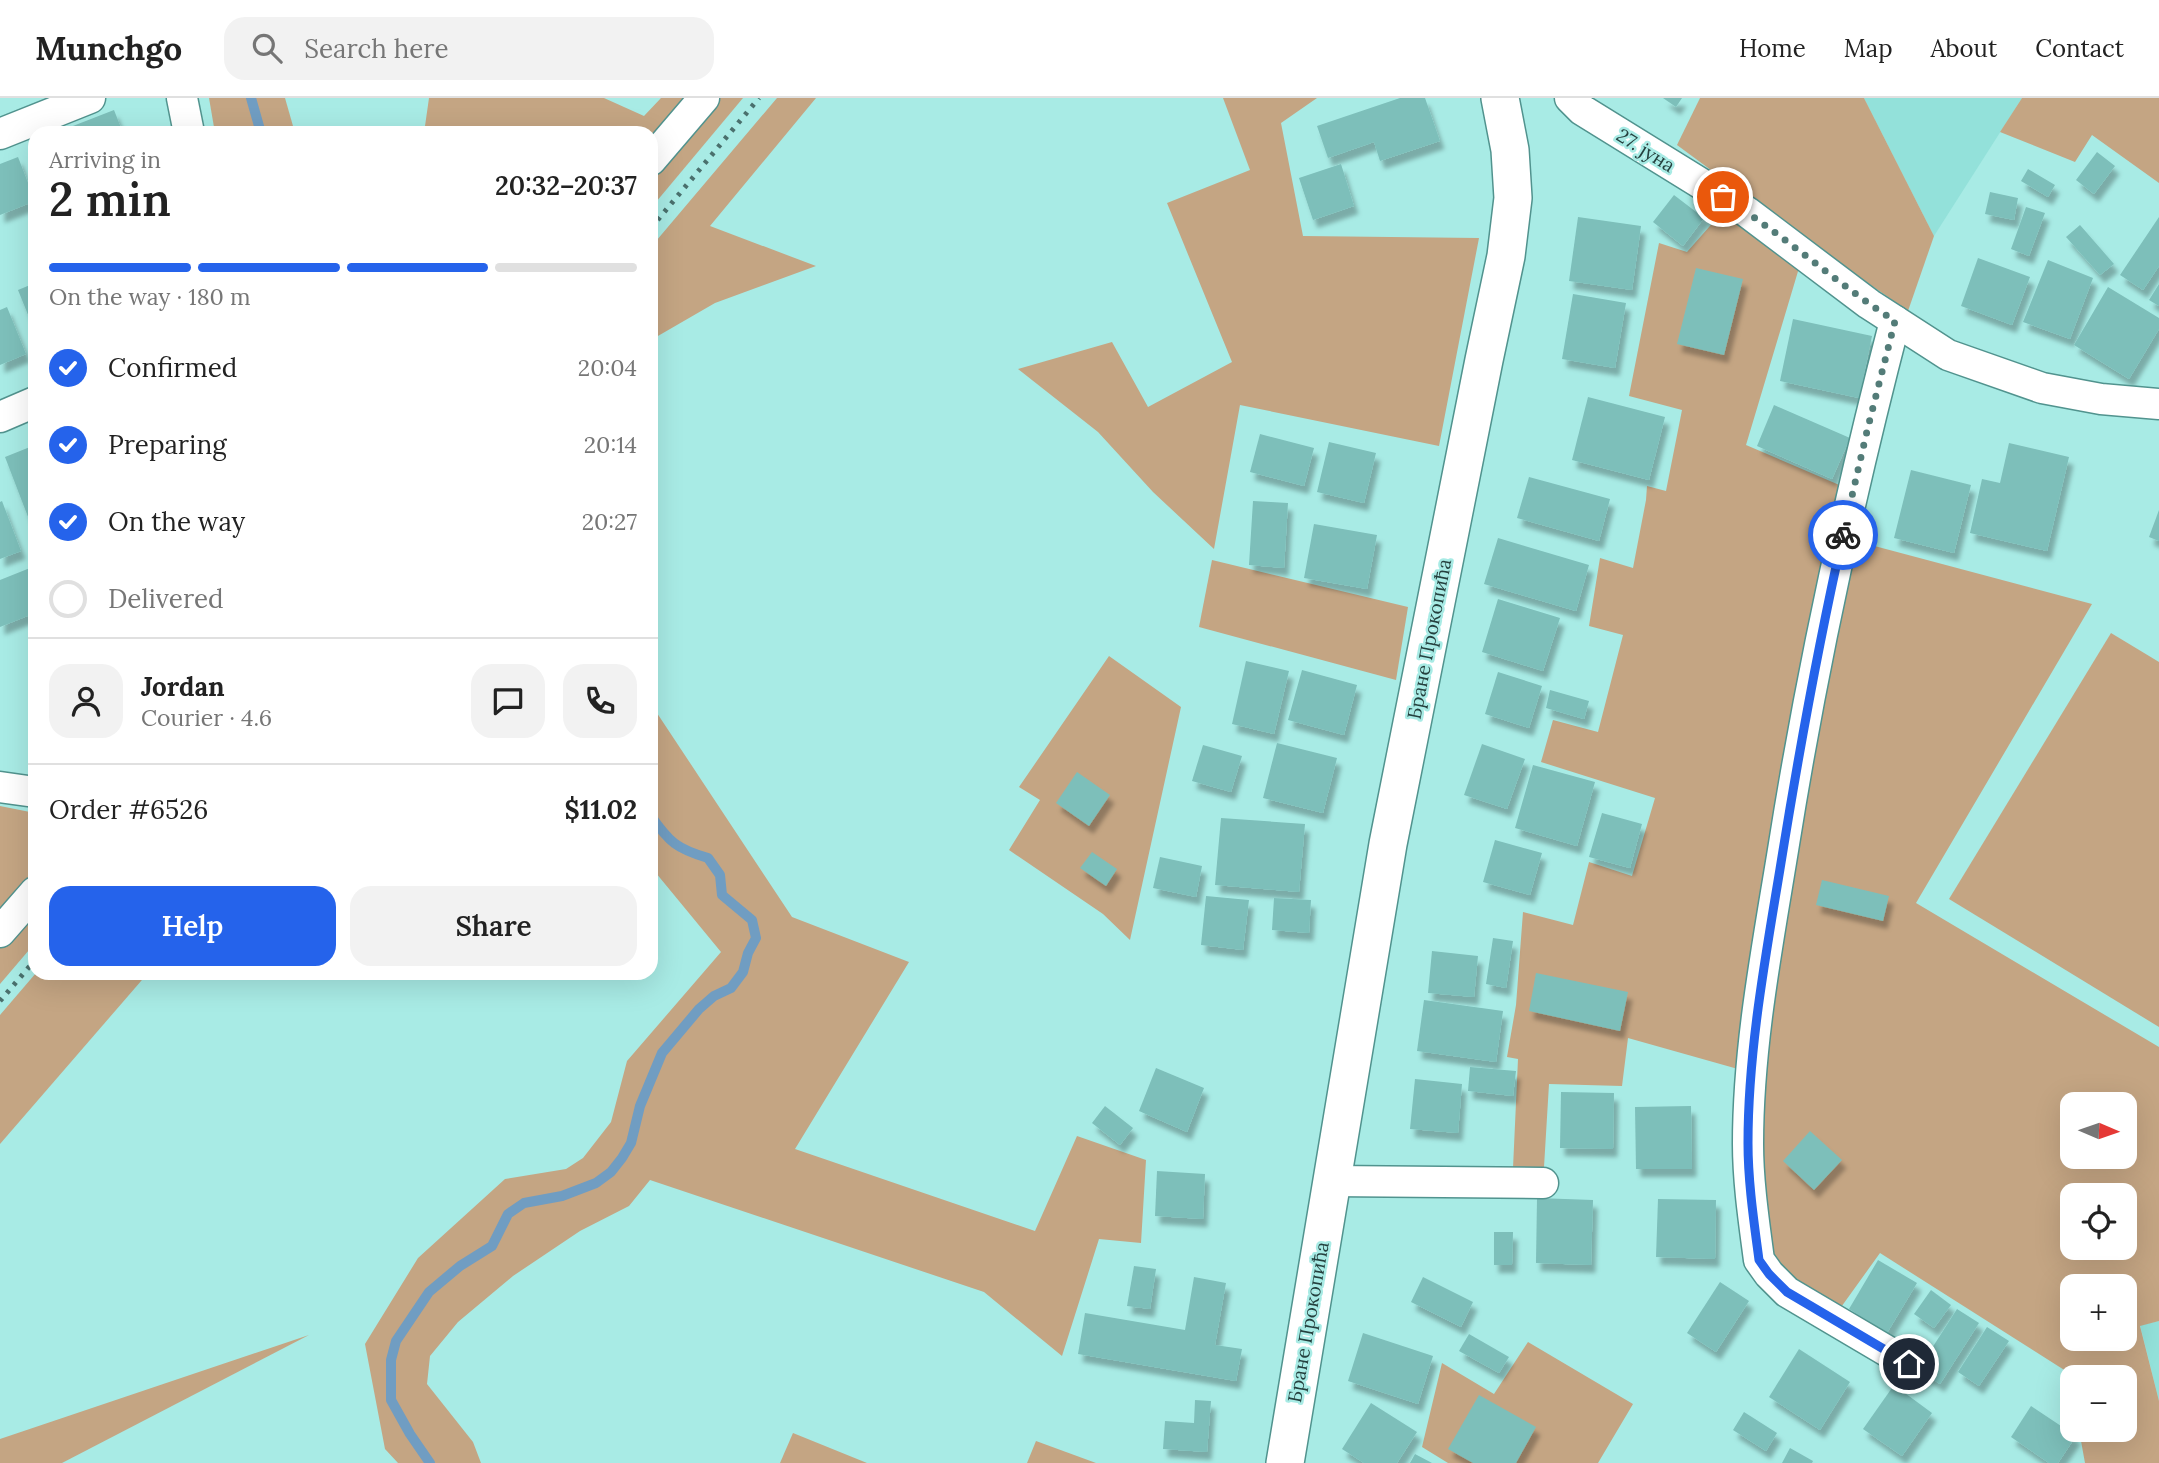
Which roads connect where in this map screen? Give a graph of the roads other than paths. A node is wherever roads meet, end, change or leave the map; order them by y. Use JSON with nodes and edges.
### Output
{"nodes":[{"id":1,"x":90,"y":98,"type":"edge"},
{"id":2,"x":183,"y":98,"type":"edge"},
{"id":3,"x":704,"y":98,"type":"edge"},
{"id":4,"x":1500,"y":98,"type":"edge"},
{"id":5,"x":1570,"y":98,"type":"edge"},
{"id":6,"x":188,"y":126,"type":"edge"},
{"id":7,"x":0,"y":134,"type":"edge"},
{"id":8,"x":658,"y":152,"type":"edge"},
{"id":9,"x":1895,"y":321,"type":"junction"},
{"id":10,"x":2159,"y":404,"type":"edge"},
{"id":11,"x":28,"y":405,"type":"edge"},
{"id":12,"x":0,"y":417,"type":"edge"},
{"id":13,"x":0,"y":787,"type":"edge"},
{"id":14,"x":28,"y":791,"type":"edge"},
{"id":15,"x":28,"y":899,"type":"edge"},
{"id":16,"x":0,"y":932,"type":"edge"},
{"id":17,"x":1332,"y":1181,"type":"junction"},
{"id":18,"x":1543,"y":1184,"type":"dead end"},
{"id":19,"x":1909,"y":1364,"type":"dead end"},
{"id":20,"x":1285,"y":1463,"type":"edge"}],
"edges":[{"from":1,"to":7,"type":"street"},
{"from":2,"to":6,"type":"street"},
{"from":3,"to":8,"type":"street"},
{"from":4,"to":17,"type":"street","name":"Бране Прокопића"},
{"from":5,"to":9,"type":"street","name":"27. јуна"},
{"from":9,"to":10,"type":"street","name":"27. јуна"},
{"from":9,"to":19,"type":"street"},
{"from":11,"to":12,"type":"street"},
{"from":13,"to":14,"type":"street"},
{"from":15,"to":16,"type":"street"},
{"from":17,"to":18,"type":"street"},
{"from":17,"to":20,"type":"street","name":"Бране Прокопића"}]}
